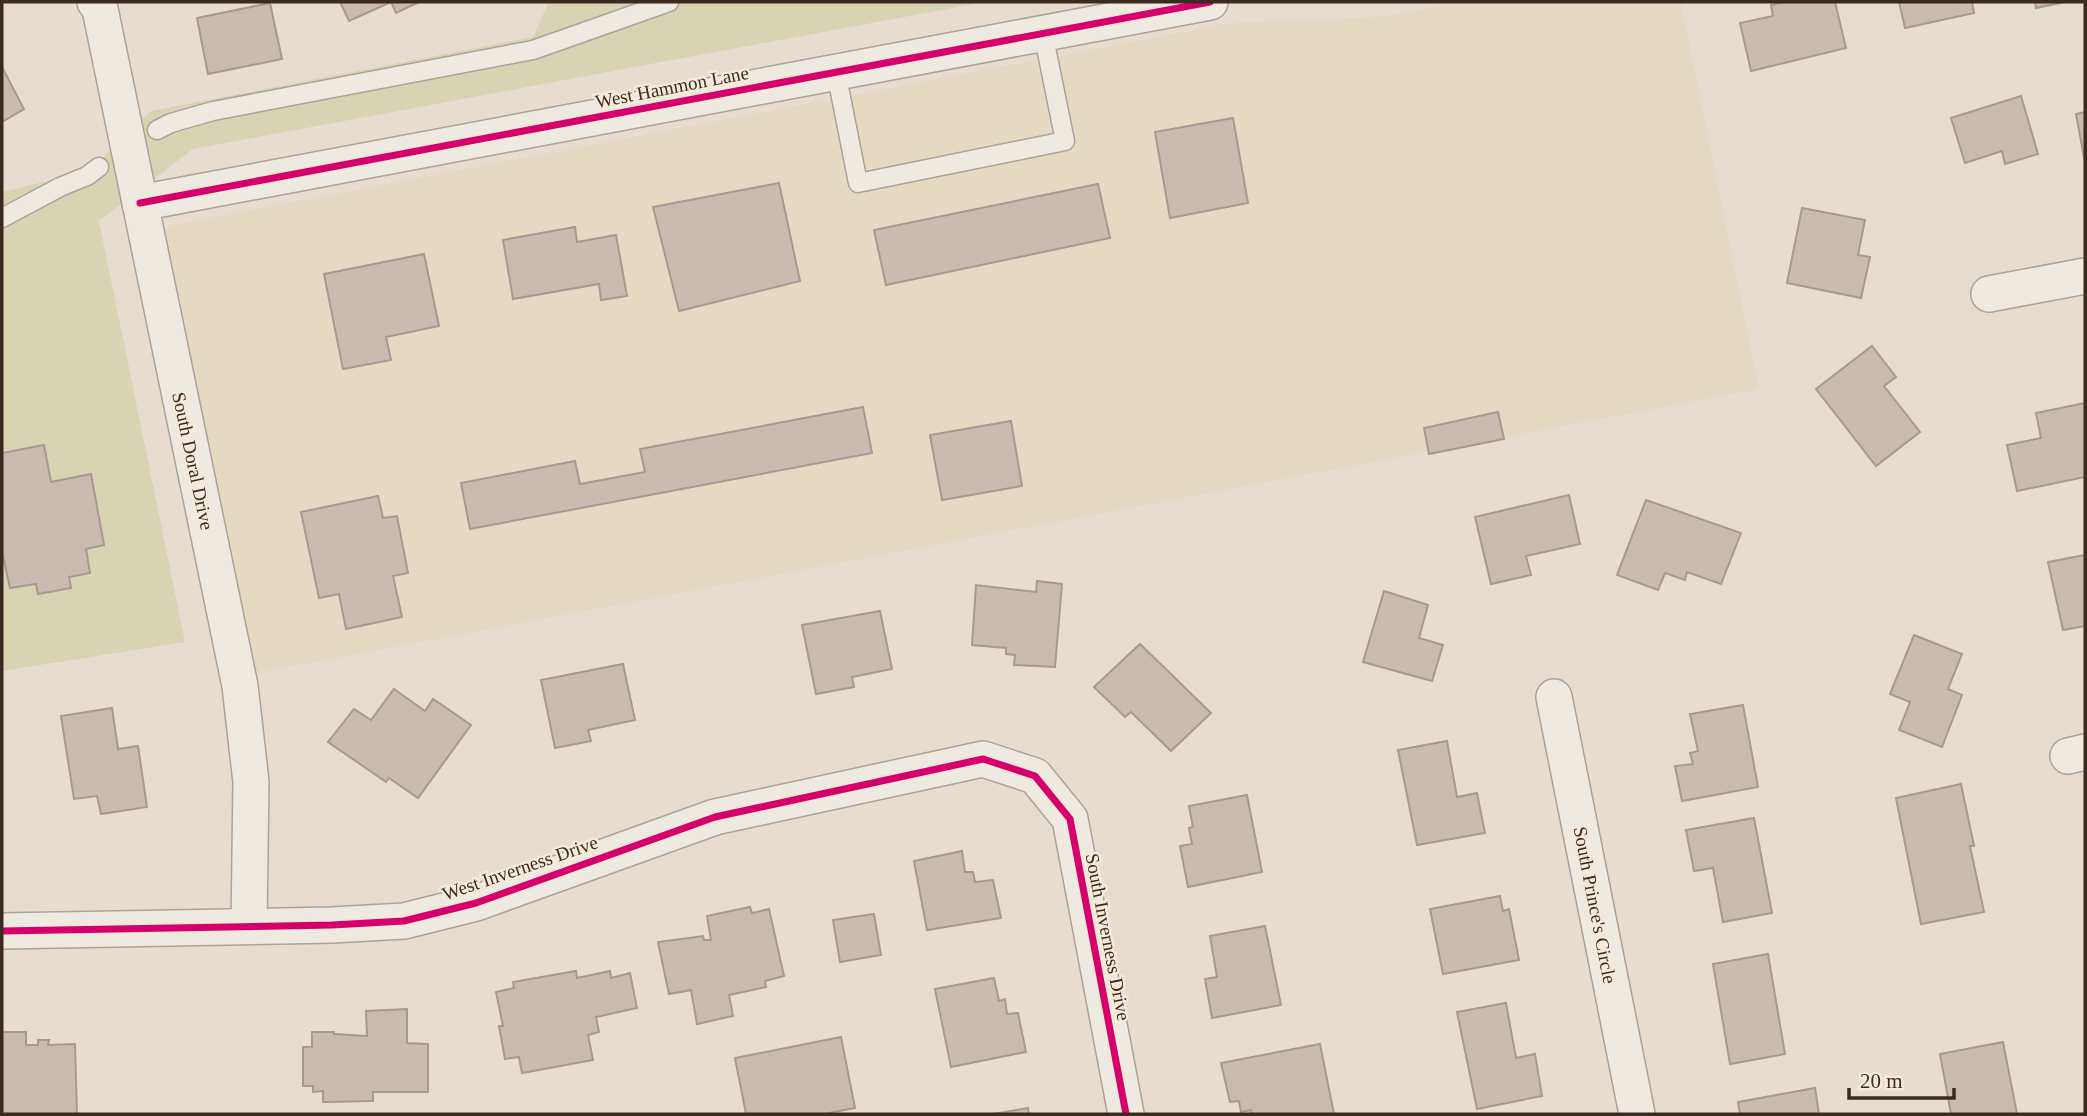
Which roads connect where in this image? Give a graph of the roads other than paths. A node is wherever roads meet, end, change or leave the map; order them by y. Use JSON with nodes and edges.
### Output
{"nodes":[{"id":1,"x":95,"y":2,"type":"edge"},
{"id":2,"x":669,"y":2,"type":"edge"},
{"id":3,"x":1210,"y":2,"type":"edge"},
{"id":4,"x":1044,"y":33,"type":"junction"},
{"id":5,"x":836,"y":72,"type":"junction"},
{"id":6,"x":158,"y":130,"type":"dead end"},
{"id":7,"x":99,"y":167,"type":"dead end"},
{"id":8,"x":140,"y":203,"type":"junction"},
{"id":9,"x":2,"y":218,"type":"edge"},
{"id":10,"x":2085,"y":276,"type":"edge"},
{"id":11,"x":1989,"y":294,"type":"dead end"},
{"id":12,"x":1554,"y":697,"type":"dead end"},
{"id":13,"x":1035,"y":776,"type":"joint"},
{"id":14,"x":249,"y":925,"type":"junction"},
{"id":15,"x":2,"y":931,"type":"edge"},
{"id":16,"x":1126,"y":1114,"type":"edge"},
{"id":17,"x":1637,"y":1114,"type":"edge"}],
"edges":[{"from":1,"to":8,"type":"street","name":"South Doral Drive"},
{"from":2,"to":6,"type":"lane"},
{"from":3,"to":4,"type":"street","name":"West Hammon Lane"},
{"from":4,"to":5,"type":"street","name":"West Hammon Lane"},
{"from":4,"to":5,"type":"lane"},
{"from":5,"to":8,"type":"street","name":"West Hammon Lane"},
{"from":7,"to":9,"type":"lane"},
{"from":8,"to":14,"type":"street","name":"South Doral Drive"},
{"from":10,"to":11,"type":"street"},
{"from":12,"to":17,"type":"street","name":"South Prince's Circle"},
{"from":13,"to":14,"type":"street","name":"West Inverness Drive"},
{"from":13,"to":16,"type":"street","name":"South Inverness Drive"},
{"from":14,"to":15,"type":"street","name":"West Inverness Drive"}]}
